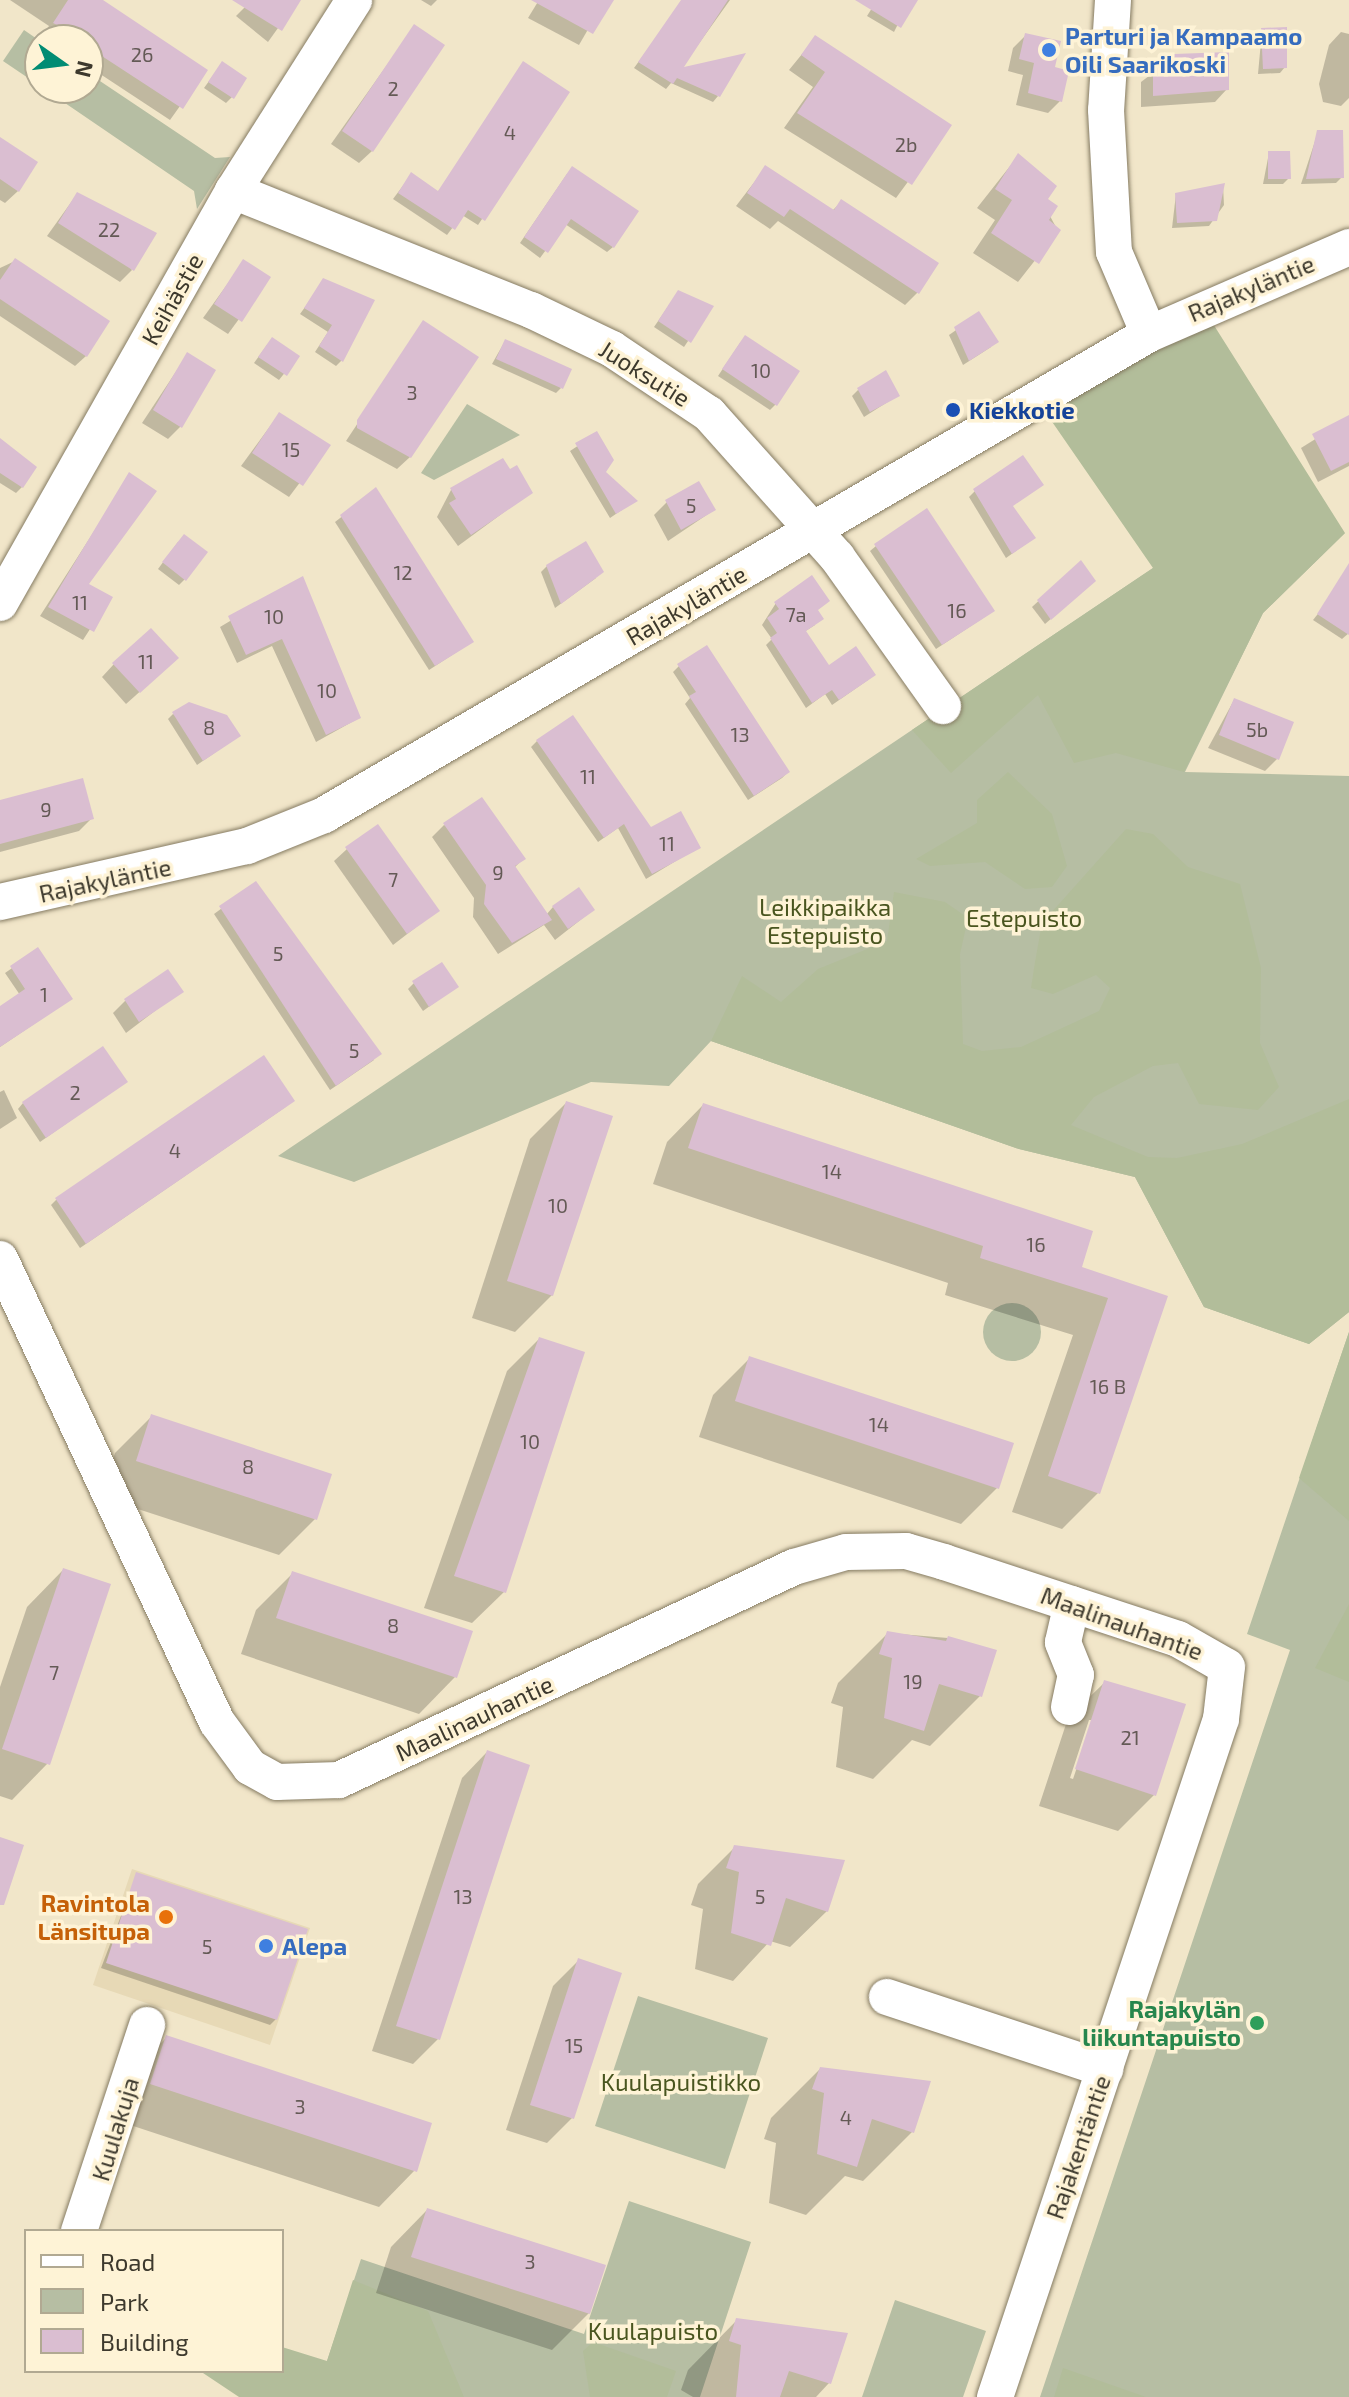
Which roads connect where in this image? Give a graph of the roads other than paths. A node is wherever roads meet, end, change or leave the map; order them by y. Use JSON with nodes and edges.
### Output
{"nodes":[{"id":1,"x":354,"y":0,"type":"edge"},
{"id":2,"x":1113,"y":0,"type":"edge"},
{"id":3,"x":233,"y":191,"type":"junction"},
{"id":4,"x":1349,"y":247,"type":"edge"},
{"id":5,"x":1149,"y":334,"type":"junction"},
{"id":6,"x":812,"y":532,"type":"junction"},
{"id":7,"x":0,"y":603,"type":"edge"},
{"id":8,"x":943,"y":706,"type":"dead end"},
{"id":9,"x":0,"y":902,"type":"edge"},
{"id":10,"x":0,"y":1259,"type":"edge"},
{"id":11,"x":1072,"y":1604,"type":"junction"},
{"id":12,"x":1227,"y":1667,"type":"joint"},
{"id":13,"x":1069,"y":1707,"type":"dead end"},
{"id":14,"x":887,"y":1997,"type":"dead end"},
{"id":15,"x":147,"y":2025,"type":"dead end"},
{"id":16,"x":1105,"y":2069,"type":"junction"},
{"id":17,"x":80,"y":2229,"type":"edge"},
{"id":18,"x":995,"y":2397,"type":"edge"}],
"edges":[{"from":1,"to":3,"type":"street","name":"Keihästie"},
{"from":2,"to":5,"type":"street"},
{"from":3,"to":6,"type":"street","name":"Juoksutie"},
{"from":3,"to":7,"type":"street","name":"Keihästie"},
{"from":4,"to":5,"type":"street","name":"Rajakyläntie"},
{"from":5,"to":6,"type":"street","name":"Rajakyläntie"},
{"from":6,"to":8,"type":"street","name":"Juoksutie"},
{"from":6,"to":9,"type":"street","name":"Rajakyläntie"},
{"from":10,"to":11,"type":"street","name":"Maalinauhantie"},
{"from":11,"to":12,"type":"street","name":"Maalinauhantie"},
{"from":11,"to":13,"type":"street"},
{"from":12,"to":16,"type":"street","name":"Rajakentäntie"},
{"from":14,"to":16,"type":"street"},
{"from":15,"to":17,"type":"street","name":"Kuulakuja"},
{"from":16,"to":18,"type":"street","name":"Rajakentäntie"}]}
